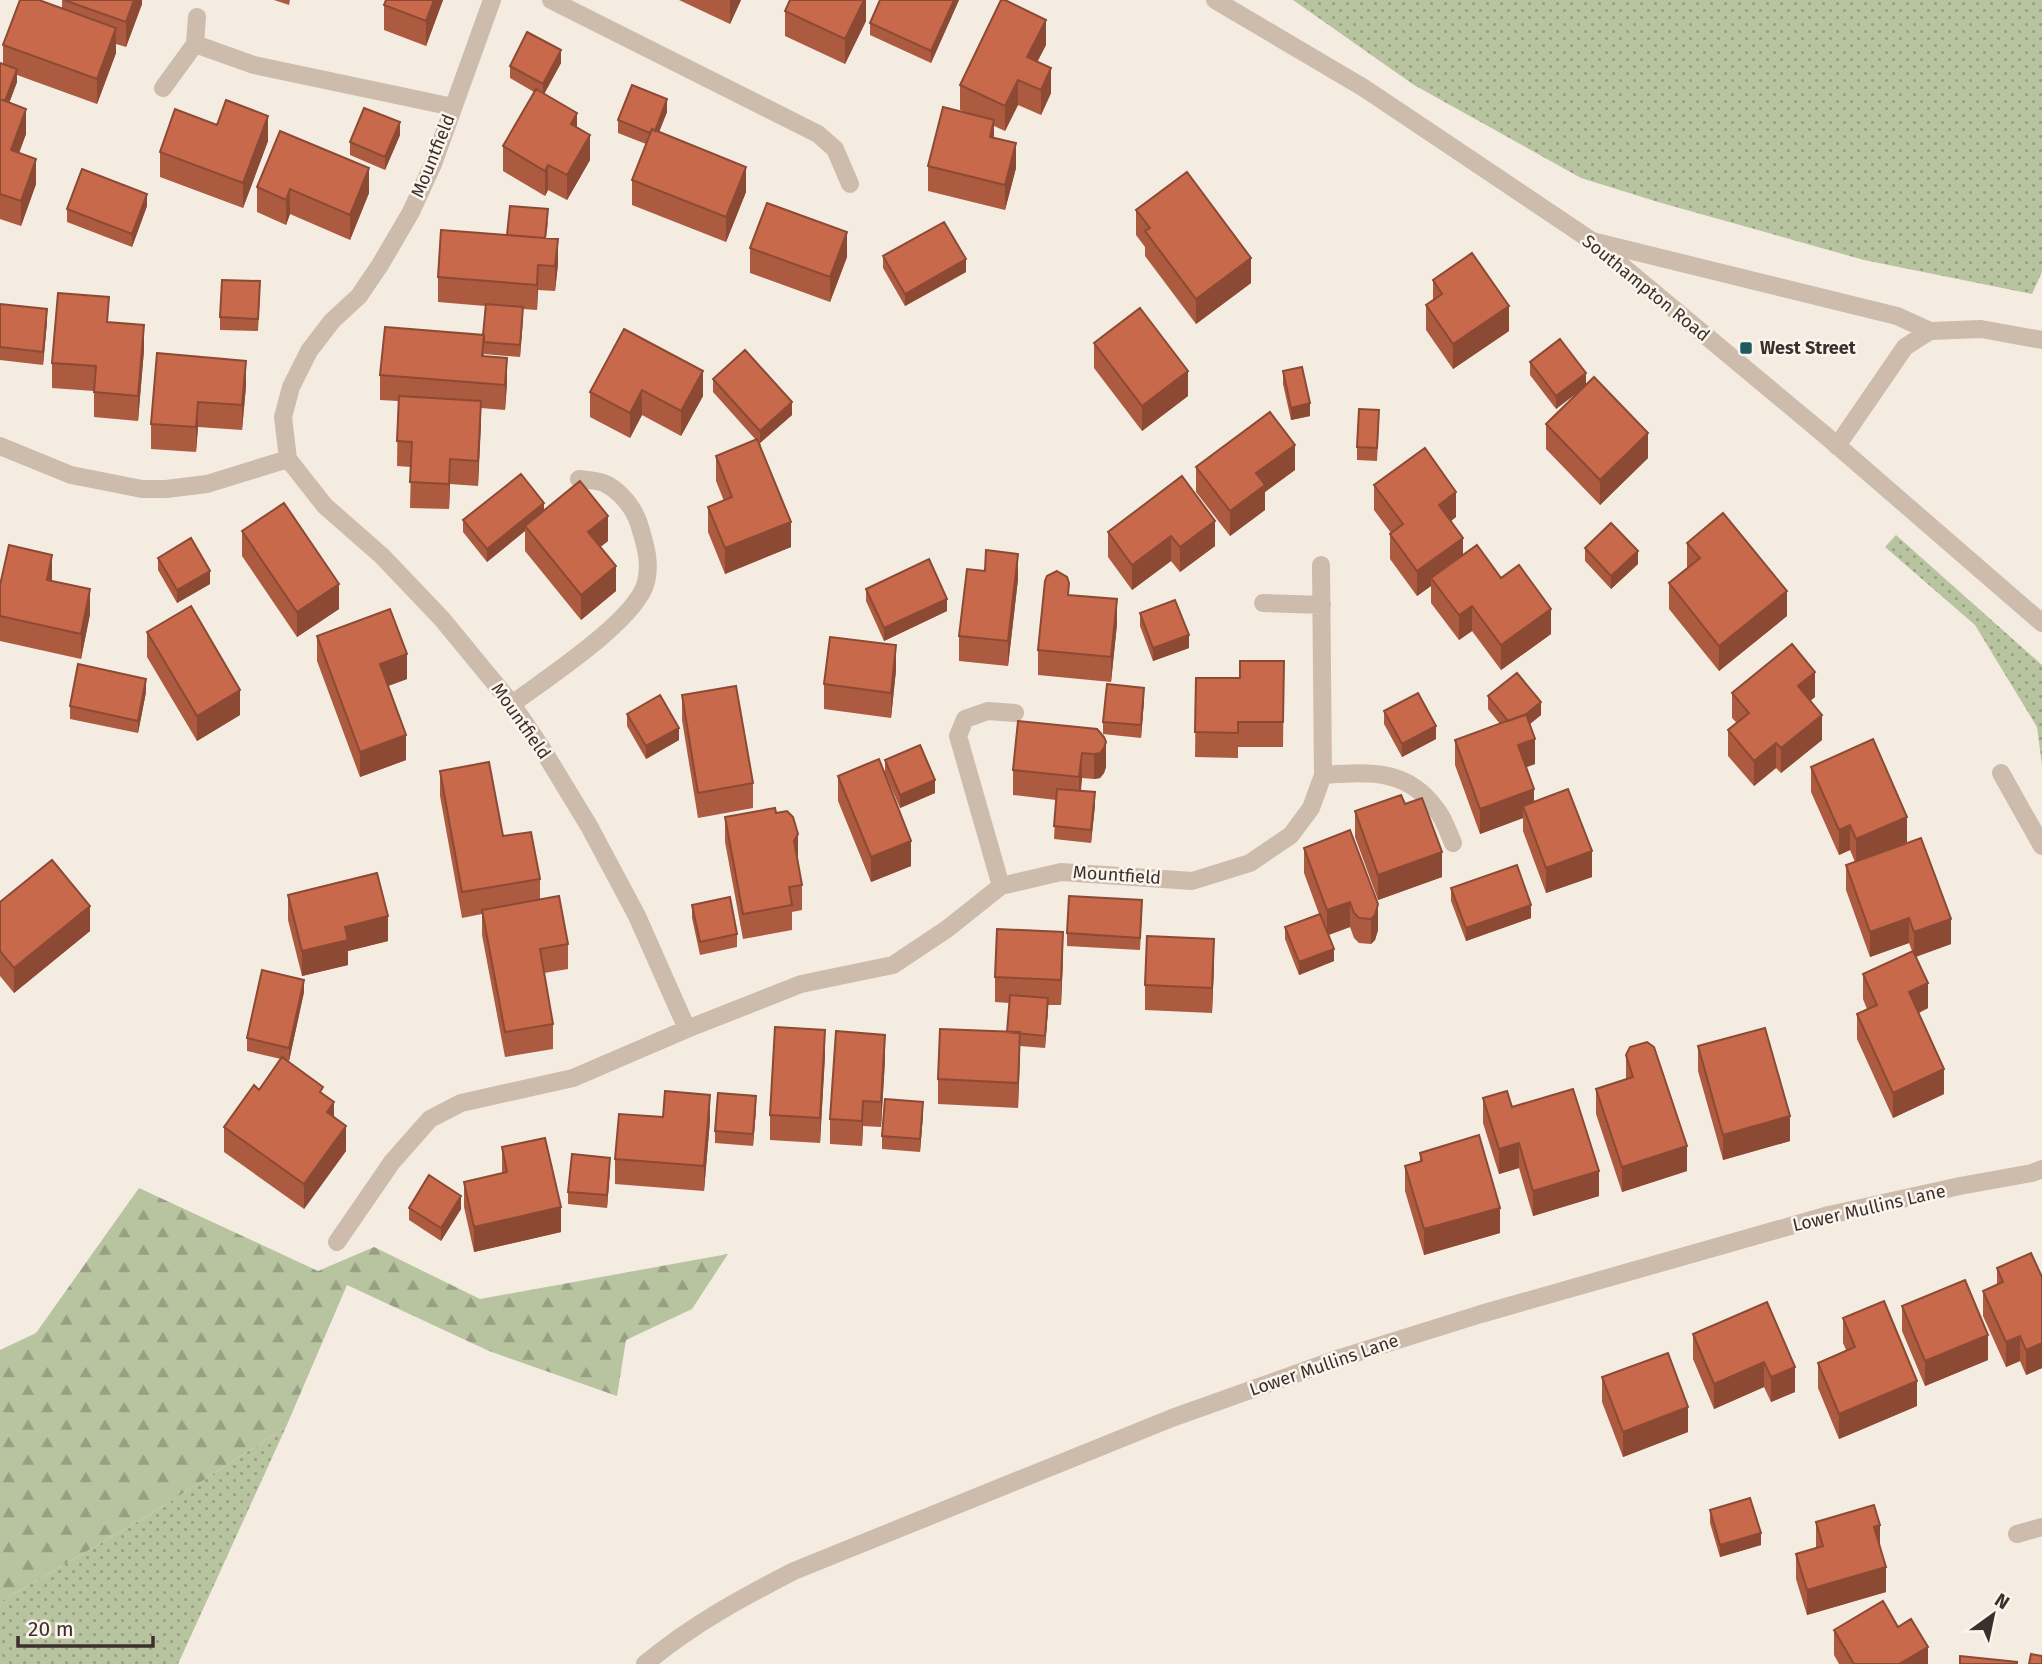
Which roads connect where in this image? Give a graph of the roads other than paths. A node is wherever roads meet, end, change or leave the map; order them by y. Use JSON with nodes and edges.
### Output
{"nodes":[{"id":1,"x":492,"y":0,"type":"edge"},
{"id":2,"x":551,"y":0,"type":"edge"},
{"id":3,"x":1215,"y":0,"type":"edge"},
{"id":4,"x":197,"y":17,"type":"dead end"},
{"id":5,"x":195,"y":44,"type":"junction"},
{"id":6,"x":163,"y":88,"type":"dead end"},
{"id":7,"x":453,"y":107,"type":"junction"},
{"id":8,"x":850,"y":184,"type":"dead end"},
{"id":9,"x":1591,"y":242,"type":"junction"},
{"id":10,"x":1930,"y":331,"type":"junction"},
{"id":11,"x":2042,"y":340,"type":"edge"},
{"id":12,"x":0,"y":446,"type":"edge"},
{"id":13,"x":1838,"y":446,"type":"junction"},
{"id":14,"x":288,"y":459,"type":"junction"},
{"id":15,"x":579,"y":479,"type":"edge"},
{"id":16,"x":1321,"y":565,"type":"dead end"},
{"id":17,"x":1263,"y":603,"type":"dead end"},
{"id":18,"x":1322,"y":605,"type":"junction"},
{"id":19,"x":2042,"y":623,"type":"edge"},
{"id":20,"x":512,"y":704,"type":"junction"},
{"id":21,"x":1015,"y":713,"type":"dead end"},
{"id":22,"x":2001,"y":773,"type":"dead end"},
{"id":23,"x":1323,"y":775,"type":"junction"},
{"id":24,"x":1453,"y":843,"type":"dead end"},
{"id":25,"x":2042,"y":846,"type":"edge"},
{"id":26,"x":1001,"y":886,"type":"junction"},
{"id":27,"x":687,"y":1028,"type":"junction"},
{"id":28,"x":2042,"y":1169,"type":"edge"},
{"id":29,"x":337,"y":1242,"type":"dead end"},
{"id":30,"x":2042,"y":1527,"type":"edge"},
{"id":31,"x":2017,"y":1534,"type":"dead end"},
{"id":32,"x":645,"y":1664,"type":"edge"}],
"edges":[{"from":1,"to":7,"type":"street","name":"Mountfield"},
{"from":2,"to":8,"type":"street"},
{"from":3,"to":9,"type":"street","name":"Southampton Road"},
{"from":4,"to":5,"type":"street"},
{"from":5,"to":6,"type":"street"},
{"from":5,"to":7,"type":"street","name":"Mountfield"},
{"from":7,"to":14,"type":"street","name":"Mountfield"},
{"from":9,"to":10,"type":"street"},
{"from":9,"to":13,"type":"street","name":"Southampton Road"},
{"from":10,"to":11,"type":"street"},
{"from":10,"to":13,"type":"street"},
{"from":12,"to":14,"type":"street"},
{"from":13,"to":19,"type":"street","name":"Southampton Road"},
{"from":14,"to":20,"type":"street","name":"Mountfield"},
{"from":15,"to":20,"type":"street"},
{"from":16,"to":18,"type":"street","name":"Mountfield"},
{"from":17,"to":18,"type":"street"},
{"from":18,"to":23,"type":"street","name":"Mountfield"},
{"from":20,"to":27,"type":"street","name":"Mountfield"},
{"from":21,"to":26,"type":"street"},
{"from":22,"to":25,"type":"street"},
{"from":23,"to":24,"type":"street"},
{"from":23,"to":26,"type":"street","name":"Mountfield"},
{"from":26,"to":27,"type":"street","name":"Mountfield"},
{"from":27,"to":29,"type":"street","name":"Mountfield"},
{"from":28,"to":32,"type":"street","name":"Lower Mullins Lane"},
{"from":30,"to":31,"type":"street"}]}
